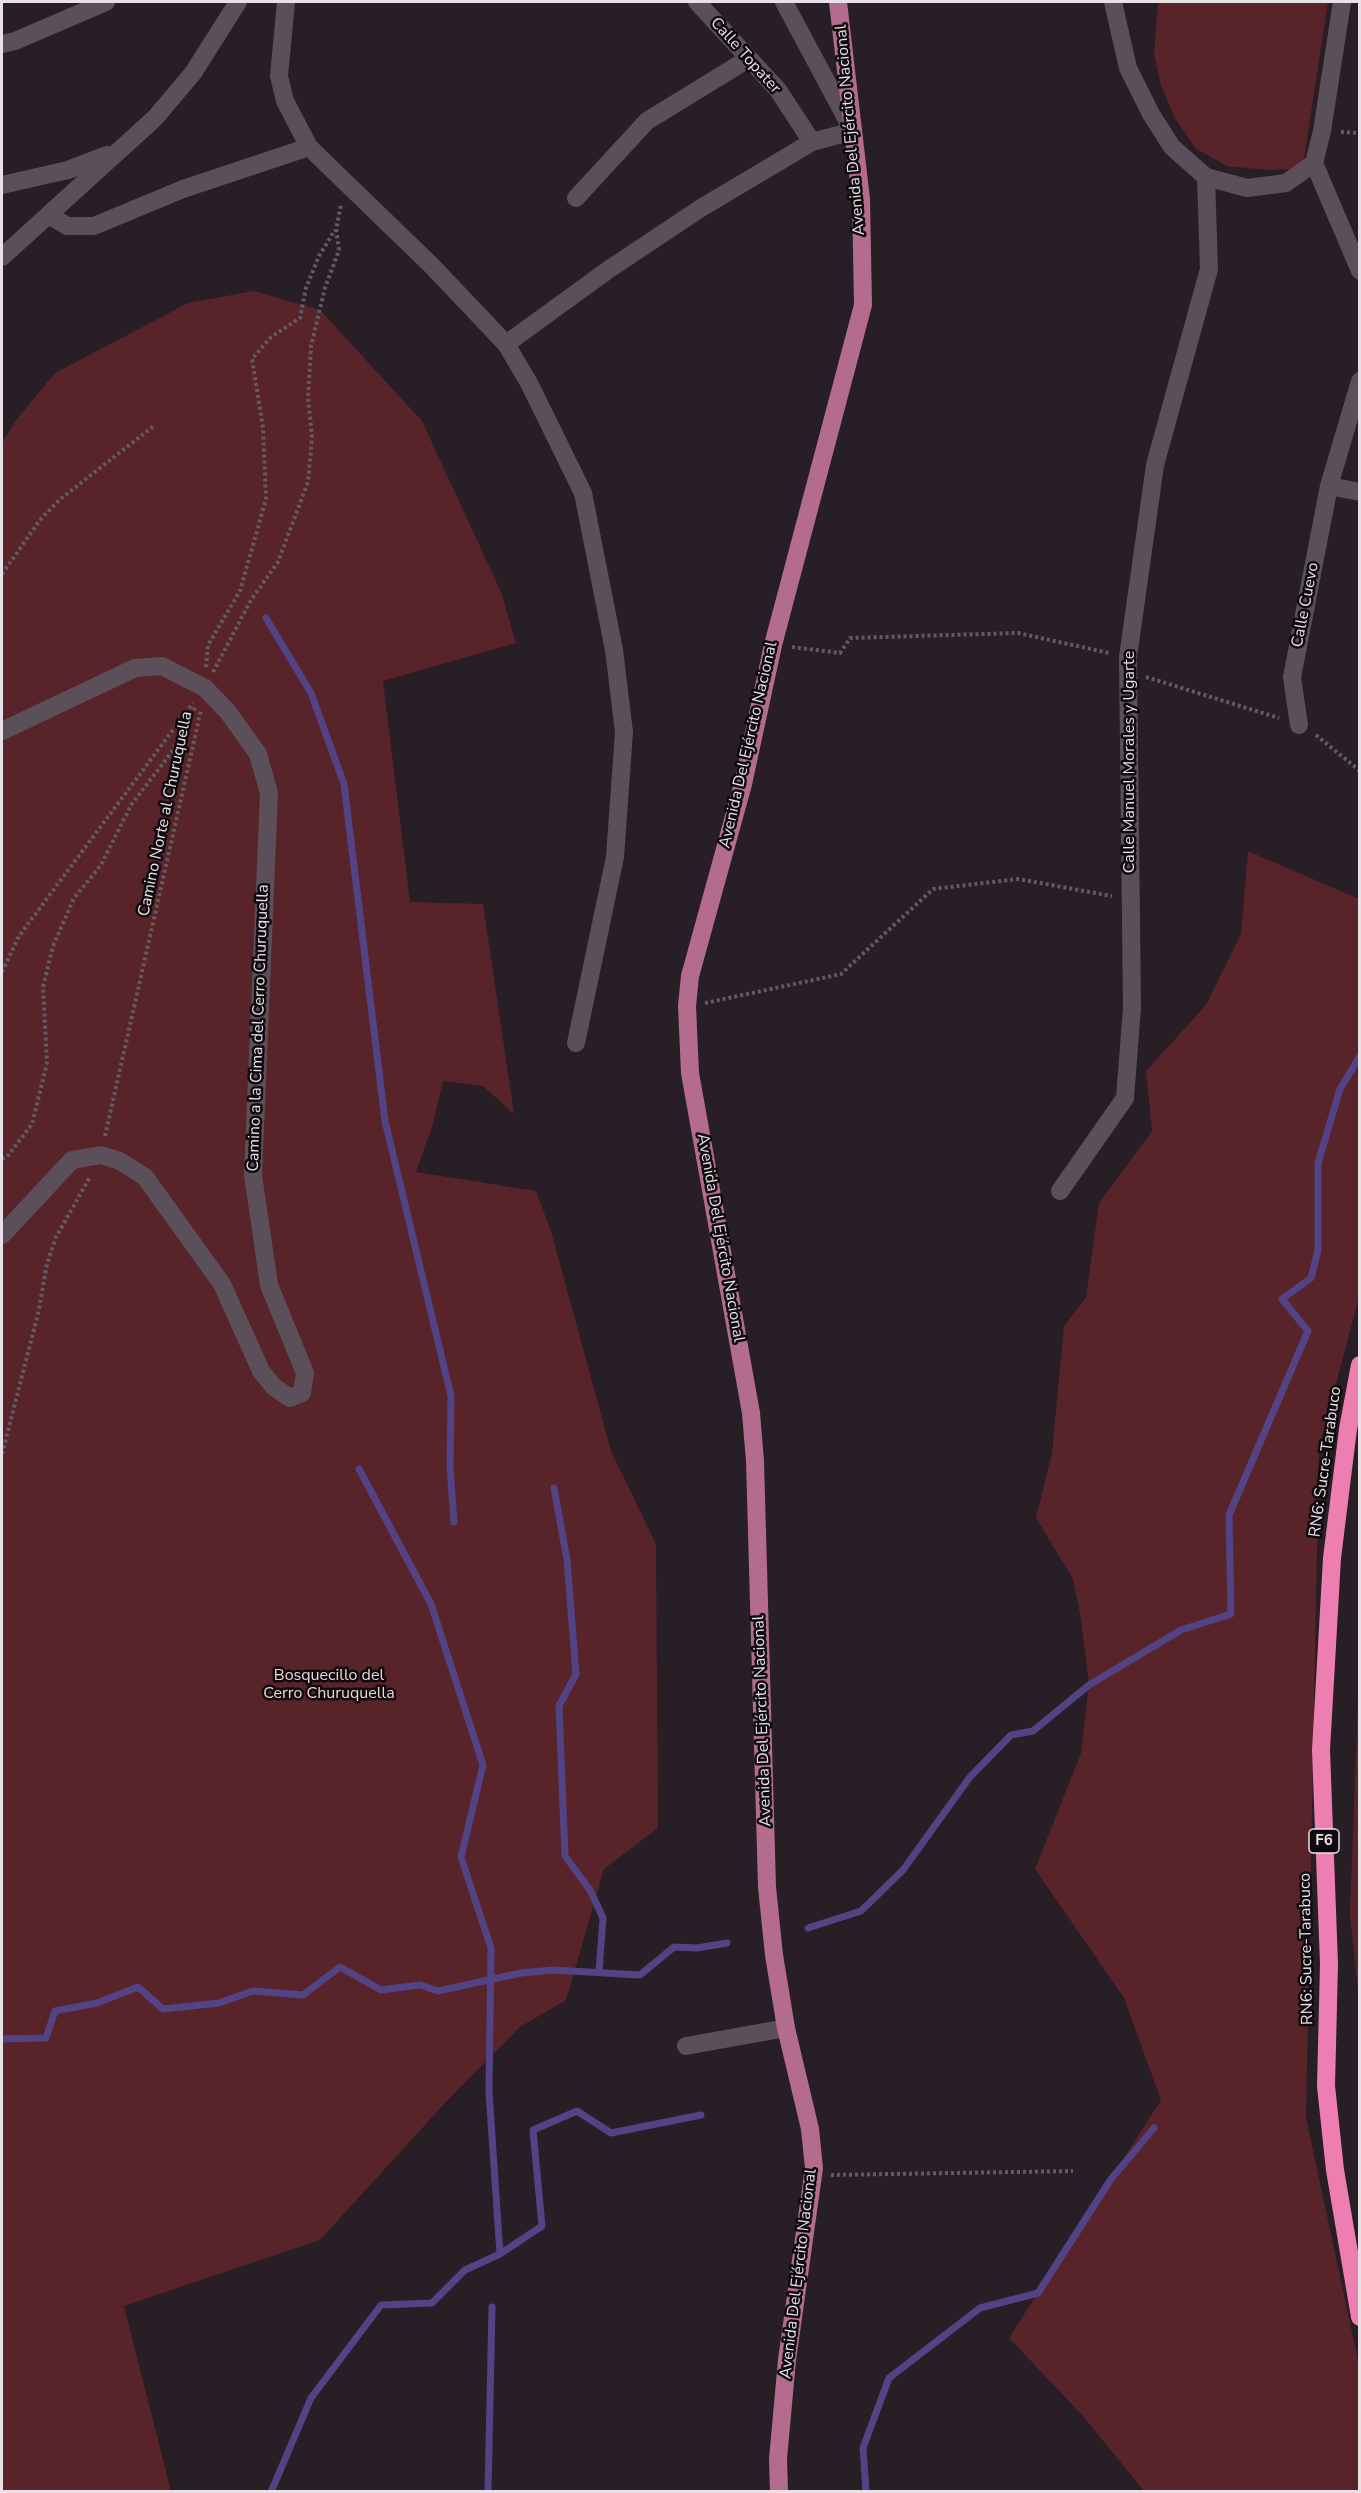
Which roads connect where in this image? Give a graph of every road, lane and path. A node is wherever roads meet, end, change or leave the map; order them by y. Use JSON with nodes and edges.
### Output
{"nodes":[{"id":1,"x":106,"y":2,"type":"edge"},
{"id":2,"x":238,"y":2,"type":"edge"},
{"id":3,"x":286,"y":2,"type":"edge"},
{"id":4,"x":697,"y":2,"type":"edge"},
{"id":5,"x":784,"y":2,"type":"edge"},
{"id":6,"x":838,"y":2,"type":"edge"},
{"id":7,"x":1113,"y":2,"type":"edge"},
{"id":8,"x":1342,"y":2,"type":"edge"},
{"id":9,"x":2,"y":44,"type":"edge"},
{"id":10,"x":748,"y":59,"type":"junction"},
{"id":11,"x":854,"y":131,"type":"junction"},
{"id":12,"x":812,"y":142,"type":"junction"},
{"id":13,"x":309,"y":147,"type":"junction"},
{"id":14,"x":114,"y":153,"type":"junction"},
{"id":15,"x":1314,"y":162,"type":"junction"},
{"id":16,"x":1206,"y":177,"type":"junction"},
{"id":17,"x":2,"y":185,"type":"edge"},
{"id":18,"x":351,"y":189,"type":"junction"},
{"id":19,"x":576,"y":198,"type":"dead end"},
{"id":20,"x":49,"y":215,"type":"junction"},
{"id":21,"x":2,"y":257,"type":"edge"},
{"id":22,"x":1359,"y":271,"type":"edge"},
{"id":23,"x":506,"y":344,"type":"junction"},
{"id":24,"x":1359,"y":381,"type":"edge"},
{"id":25,"x":155,"y":425,"type":"dead end"},
{"id":26,"x":1329,"y":486,"type":"junction"},
{"id":27,"x":1359,"y":492,"type":"edge"},
{"id":28,"x":2,"y":574,"type":"edge"},
{"id":29,"x":773,"y":645,"type":"junction"},
{"id":30,"x":1128,"y":664,"type":"junction"},
{"id":31,"x":205,"y":688,"type":"junction"},
{"id":32,"x":1299,"y":725,"type":"junction"},
{"id":33,"x":2,"y":732,"type":"edge"},
{"id":34,"x":1359,"y":771,"type":"edge"},
{"id":35,"x":1130,"y":900,"type":"junction"},
{"id":36,"x":2,"y":972,"type":"edge"},
{"id":37,"x":687,"y":1006,"type":"junction"},
{"id":38,"x":576,"y":1043,"type":"dead end"},
{"id":39,"x":101,"y":1155,"type":"junction"},
{"id":40,"x":1060,"y":1191,"type":"dead end"},
{"id":41,"x":2,"y":1235,"type":"edge"},
{"id":42,"x":1359,"y":1365,"type":"edge"},
{"id":43,"x":2,"y":1454,"type":"edge"},
{"id":44,"x":786,"y":2028,"type":"junction"},
{"id":45,"x":686,"y":2046,"type":"dead end"},
{"id":46,"x":1073,"y":2171,"type":"dead end"},
{"id":47,"x":813,"y":2175,"type":"junction"},
{"id":48,"x":1359,"y":2316,"type":"edge"},
{"id":49,"x":779,"y":2492,"type":"edge"}],
"edges":[{"from":1,"to":9,"type":"street"},
{"from":2,"to":14,"type":"street"},
{"from":3,"to":13,"type":"street"},
{"from":4,"to":10,"type":"street","name":"Calle Topater"},
{"from":5,"to":11,"type":"street"},
{"from":6,"to":11,"type":"main road","name":"Avenida Del Ejército Nacional"},
{"from":7,"to":16,"type":"street"},
{"from":8,"to":15,"type":"street"},
{"from":10,"to":12,"type":"street","name":"Calle Topater"},
{"from":10,"to":19,"type":"street"},
{"from":11,"to":12,"type":"street"},
{"from":11,"to":29,"type":"main road","name":"Avenida Del Ejército Nacional"},
{"from":12,"to":23,"type":"street"},
{"from":13,"to":18,"type":"street"},
{"from":13,"to":20,"type":"street"},
{"from":14,"to":17,"type":"street"},
{"from":14,"to":20,"type":"street"},
{"from":15,"to":16,"type":"street"},
{"from":15,"to":22,"type":"street"},
{"from":16,"to":30,"type":"street","name":"Calle Manuel Morales y Ugarte"},
{"from":18,"to":23,"type":"street"},
{"from":18,"to":31,"type":"path","name":"Camino Norte al Churuquella"},
{"from":20,"to":21,"type":"street"},
{"from":23,"to":38,"type":"street"},
{"from":24,"to":26,"type":"street","name":"Calle Cuevo"},
{"from":25,"to":28,"type":"path"},
{"from":26,"to":27,"type":"street"},
{"from":26,"to":32,"type":"street","name":"Calle Cuevo"},
{"from":29,"to":30,"type":"path"},
{"from":29,"to":37,"type":"main road","name":"Avenida Del Ejército Nacional"},
{"from":30,"to":32,"type":"path"},
{"from":30,"to":35,"type":"street","name":"Calle Manuel Morales y Ugarte"},
{"from":31,"to":33,"type":"street","name":"Camino a la Cima del Cerro Churuquella"},
{"from":31,"to":36,"type":"path"},
{"from":31,"to":39,"type":"path","name":"Camino Norte al Churuquella"},
{"from":31,"to":39,"type":"street","name":"Camino a la Cima del Cerro Churuquella"},
{"from":32,"to":34,"type":"path"},
{"from":35,"to":37,"type":"path"},
{"from":35,"to":40,"type":"street","name":"Calle Manuel Morales y Ugarte"},
{"from":37,"to":44,"type":"main road","name":"Avenida Del Ejército Nacional"},
{"from":39,"to":41,"type":"street"},
{"from":39,"to":43,"type":"path","name":"Camino Norte al Churuquella"},
{"from":42,"to":48,"type":"highway","name":"RN6: Sucre-Tarabuco","number":"F6"},
{"from":44,"to":45,"type":"street"},
{"from":44,"to":47,"type":"main road","name":"Avenida Del Ejército Nacional"},
{"from":46,"to":47,"type":"path"},
{"from":47,"to":49,"type":"main road","name":"Avenida Del Ejército Nacional"}]}
